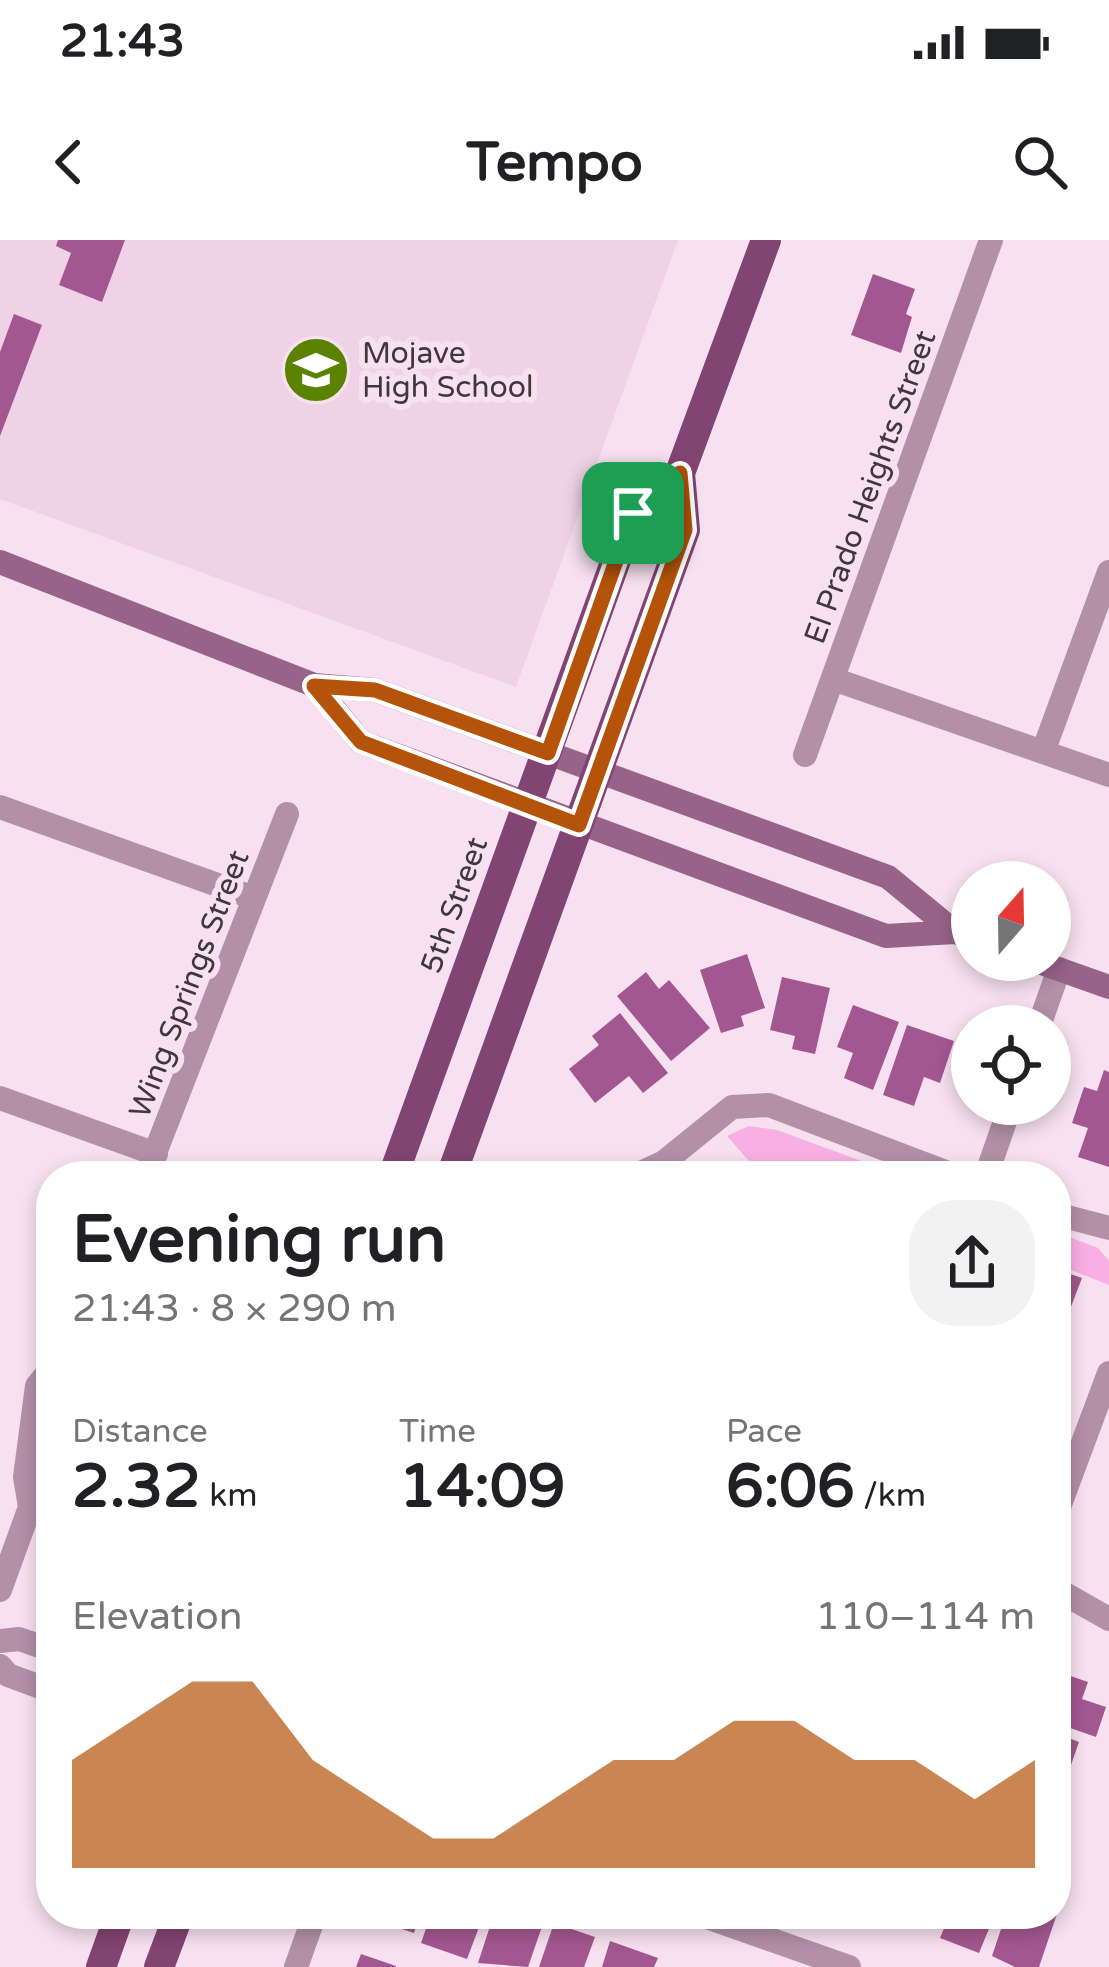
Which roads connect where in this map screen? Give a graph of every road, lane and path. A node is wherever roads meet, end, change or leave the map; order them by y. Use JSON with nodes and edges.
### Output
{"nodes":[{"id":1,"x":766,"y":240,"type":"edge"},
{"id":2,"x":991,"y":240,"type":"edge"},
{"id":3,"x":680,"y":473,"type":"junction"},
{"id":4,"x":0,"y":562,"type":"edge"},
{"id":5,"x":1109,"y":572,"type":"edge"},
{"id":6,"x":832,"y":679,"type":"junction"},
{"id":7,"x":314,"y":686,"type":"junction"},
{"id":8,"x":1043,"y":752,"type":"junction"},
{"id":9,"x":548,"y":753,"type":"junction"},
{"id":10,"x":805,"y":755,"type":"dead end"},
{"id":11,"x":599,"y":772,"type":"junction"},
{"id":12,"x":1109,"y":775,"type":"edge"},
{"id":13,"x":530,"y":805,"type":"junction"},
{"id":14,"x":0,"y":807,"type":"edge"},
{"id":15,"x":287,"y":814,"type":"dead end"},
{"id":16,"x":579,"y":825,"type":"junction"},
{"id":17,"x":254,"y":898,"type":"junction"},
{"id":18,"x":951,"y":925,"type":"edge"},
{"id":19,"x":951,"y":935,"type":"edge"},
{"id":20,"x":1071,"y":973,"type":"edge"},
{"id":21,"x":1109,"y":987,"type":"edge"},
{"id":22,"x":0,"y":1098,"type":"edge"},
{"id":23,"x":1004,"y":1125,"type":"edge"},
{"id":24,"x":142,"y":1161,"type":"edge"},
{"id":25,"x":153,"y":1161,"type":"edge"},
{"id":26,"x":399,"y":1161,"type":"edge"},
{"id":27,"x":456,"y":1161,"type":"edge"},
{"id":28,"x":665,"y":1161,"type":"edge"},
{"id":29,"x":916,"y":1161,"type":"edge"},
{"id":30,"x":991,"y":1161,"type":"edge"},
{"id":31,"x":1071,"y":1218,"type":"edge"},
{"id":32,"x":1109,"y":1228,"type":"edge"},
{"id":33,"x":1109,"y":1373,"type":"edge"},
{"id":34,"x":36,"y":1394,"type":"edge"},
{"id":35,"x":1071,"y":1475,"type":"edge"},
{"id":36,"x":0,"y":1590,"type":"edge"},
{"id":37,"x":1071,"y":1597,"type":"edge"},
{"id":38,"x":1109,"y":1619,"type":"edge"},
{"id":39,"x":0,"y":1641,"type":"edge"},
{"id":40,"x":36,"y":1645,"type":"edge"},
{"id":41,"x":0,"y":1666,"type":"edge"},
{"id":42,"x":36,"y":1686,"type":"edge"},
{"id":43,"x":115,"y":1929,"type":"edge"},
{"id":44,"x":173,"y":1929,"type":"edge"},
{"id":45,"x":310,"y":1929,"type":"edge"},
{"id":46,"x":741,"y":1929,"type":"edge"},
{"id":47,"x":101,"y":1967,"type":"edge"},
{"id":48,"x":159,"y":1967,"type":"edge"},
{"id":49,"x":296,"y":1967,"type":"edge"},
{"id":50,"x":849,"y":1967,"type":"edge"}],
"edges":[{"from":1,"to":3,"type":"main road","name":"5th Street"},
{"from":2,"to":6,"type":"street","name":"El Prado Heights Street"},
{"from":3,"to":9,"type":"main road","name":"5th Street"},
{"from":3,"to":11,"type":"main road","name":"5th Street"},
{"from":4,"to":7,"type":"street"},
{"from":5,"to":8,"type":"street"},
{"from":6,"to":8,"type":"street"},
{"from":6,"to":10,"type":"street","name":"El Prado Heights Street"},
{"from":7,"to":9,"type":"street"},
{"from":7,"to":13,"type":"street"},
{"from":8,"to":12,"type":"street"},
{"from":9,"to":11,"type":"street"},
{"from":9,"to":13,"type":"main road","name":"5th Street"},
{"from":11,"to":16,"type":"main road","name":"5th Street"},
{"from":11,"to":18,"type":"street"},
{"from":13,"to":16,"type":"street"},
{"from":13,"to":26,"type":"main road","name":"5th Street"},
{"from":14,"to":17,"type":"street"},
{"from":15,"to":17,"type":"street","name":"Wing Springs Street"},
{"from":16,"to":19,"type":"street"},
{"from":16,"to":27,"type":"main road","name":"5th Street"},
{"from":17,"to":25,"type":"street","name":"Wing Springs Street"},
{"from":20,"to":21,"type":"street"},
{"from":22,"to":24,"type":"street"},
{"from":23,"to":30,"type":"street"},
{"from":28,"to":29,"type":"street"},
{"from":31,"to":32,"type":"street"},
{"from":33,"to":35,"type":"street"},
{"from":34,"to":36,"type":"street"},
{"from":37,"to":38,"type":"street"},
{"from":39,"to":40,"type":"street"},
{"from":41,"to":42,"type":"street"},
{"from":43,"to":47,"type":"main road"},
{"from":44,"to":48,"type":"main road"},
{"from":45,"to":49,"type":"street"},
{"from":46,"to":50,"type":"street"}]}
